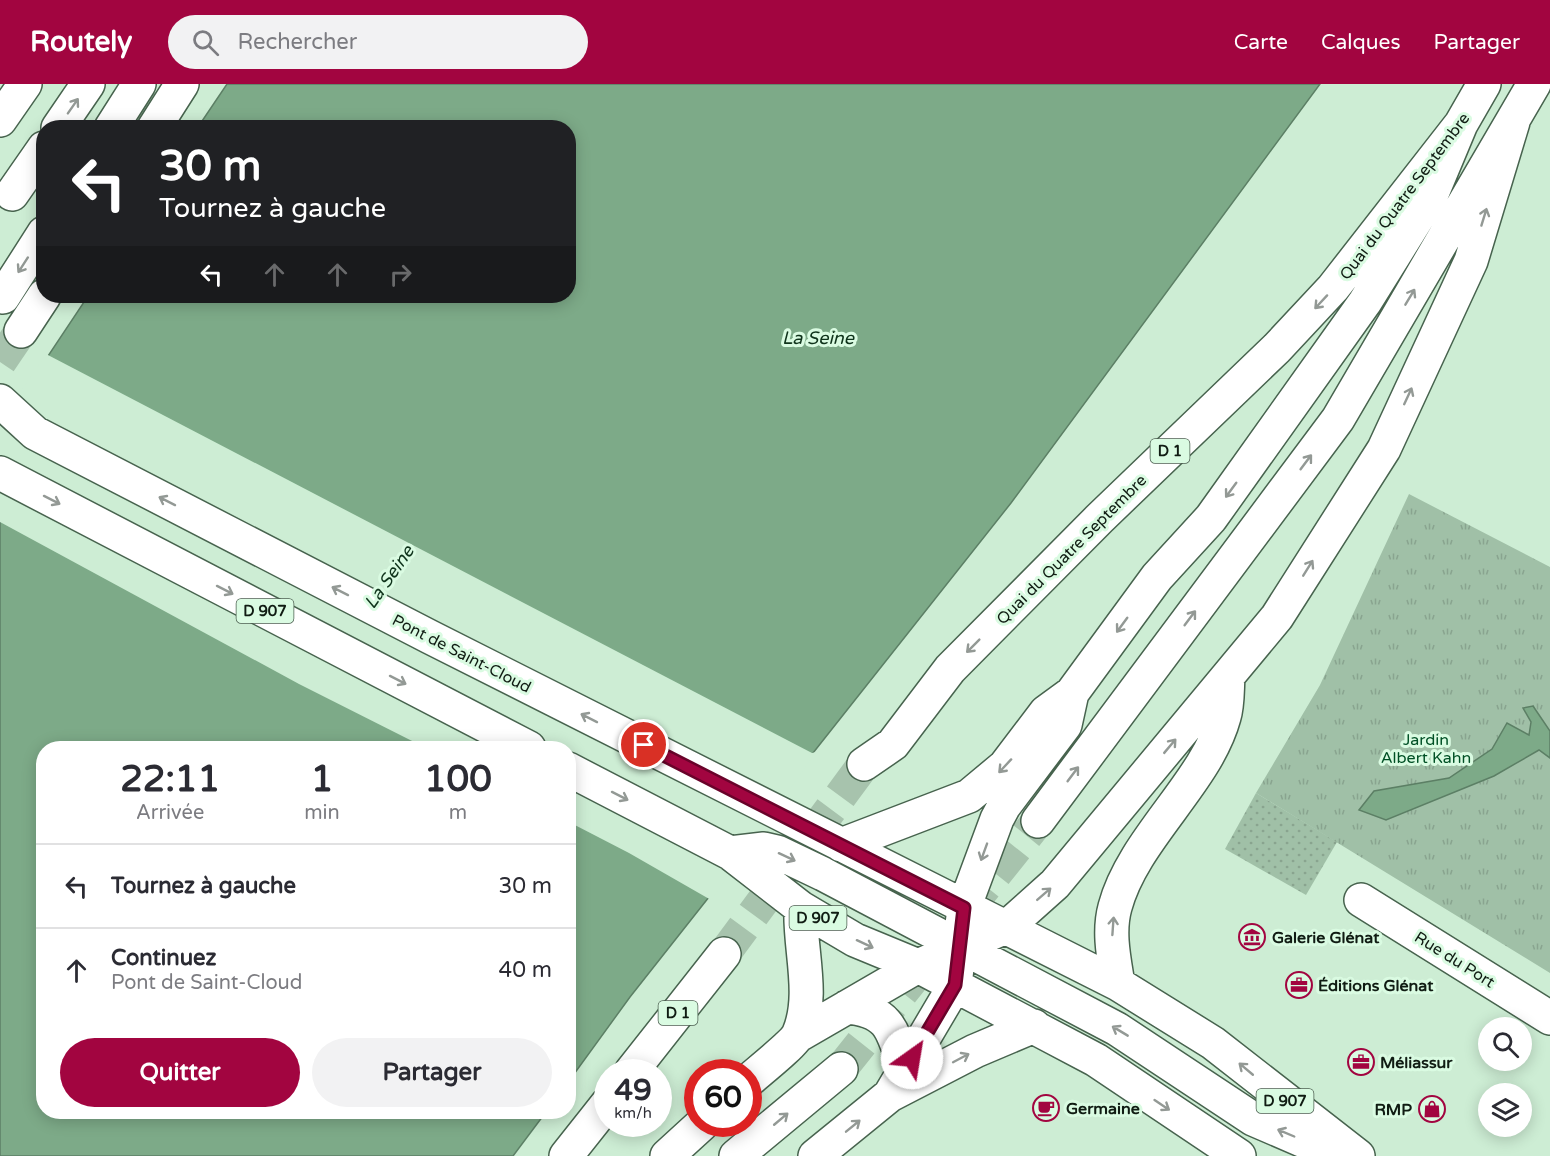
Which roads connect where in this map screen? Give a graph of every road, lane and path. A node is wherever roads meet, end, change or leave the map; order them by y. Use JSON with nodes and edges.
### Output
{"nodes":[{"id":1,"x":25,"y":84,"type":"edge"},
{"id":2,"x":88,"y":84,"type":"edge"},
{"id":3,"x":139,"y":84,"type":"edge"},
{"id":4,"x":182,"y":84,"type":"edge"},
{"id":5,"x":1484,"y":84,"type":"edge"},
{"id":6,"x":1534,"y":84,"type":"edge"},
{"id":7,"x":0,"y":120,"type":"edge"},
{"id":8,"x":63,"y":120,"type":"edge"},
{"id":9,"x":116,"y":120,"type":"edge"},
{"id":10,"x":159,"y":120,"type":"edge"},
{"id":11,"x":1513,"y":122,"type":"junction"},
{"id":12,"x":1461,"y":124,"type":"junction"},
{"id":13,"x":36,"y":160,"type":"edge"},
{"id":14,"x":12,"y":194,"type":"dead end"},
{"id":15,"x":36,"y":245,"type":"edge"},
{"id":16,"x":3,"y":297,"type":"dead end"},
{"id":17,"x":39,"y":303,"type":"edge"},
{"id":18,"x":21,"y":331,"type":"tunnel mouth"},
{"id":19,"x":0,"y":401,"type":"edge"},
{"id":20,"x":0,"y":473,"type":"edge"},
{"id":21,"x":1228,"y":676,"type":"junction"},
{"id":22,"x":1072,"y":693,"type":"junction"},
{"id":23,"x":516,"y":741,"type":"edge"},
{"id":24,"x":864,"y":764,"type":"tunnel mouth"},
{"id":25,"x":576,"y":773,"type":"edge"},
{"id":26,"x":1038,"y":821,"type":"tunnel mouth"},
{"id":27,"x":841,"y":845,"type":"junction"},
{"id":28,"x":730,"y":853,"type":"junction"},
{"id":29,"x":1360,"y":900,"type":"dead end"},
{"id":30,"x":801,"y":908,"type":"junction"},
{"id":31,"x":964,"y":908,"type":"junction"},
{"id":32,"x":1008,"y":926,"type":"junction"},
{"id":33,"x":960,"y":946,"type":"junction"},
{"id":34,"x":724,"y":954,"type":"tunnel mouth"},
{"id":35,"x":918,"y":966,"type":"junction"},
{"id":36,"x":1118,"y":984,"type":"junction"},
{"id":37,"x":955,"y":985,"type":"junction"},
{"id":38,"x":847,"y":1007,"type":"junction"},
{"id":39,"x":1550,"y":1018,"type":"edge"},
{"id":40,"x":1034,"y":1026,"type":"junction"},
{"id":41,"x":799,"y":1035,"type":"junction"},
{"id":42,"x":641,"y":1059,"type":"edge"},
{"id":43,"x":762,"y":1068,"type":"edge"},
{"id":44,"x":841,"y":1069,"type":"tunnel mouth"},
{"id":45,"x":898,"y":1082,"type":"junction"},
{"id":46,"x":594,"y":1121,"type":"edge"},
{"id":47,"x":688,"y":1137,"type":"edge"},
{"id":48,"x":566,"y":1156,"type":"edge"},
{"id":49,"x":667,"y":1156,"type":"edge"},
{"id":50,"x":736,"y":1156,"type":"edge"},
{"id":51,"x":815,"y":1156,"type":"edge"},
{"id":52,"x":1239,"y":1156,"type":"edge"},
{"id":53,"x":1340,"y":1156,"type":"edge"},
{"id":54,"x":1358,"y":1156,"type":"edge"}],
"edges":[{"from":1,"to":7,"type":"main road"},
{"from":8,"to":2,"type":"main road","one_way":true},
{"from":3,"to":9,"type":"main road"},
{"from":4,"to":10,"type":"main road"},
{"from":5,"to":12,"type":"main road","name":"Quai du Quatre Septembre","number":"D 1"},
{"from":6,"to":11,"type":"main road"},
{"from":21,"to":11,"type":"main road","one_way":true},
{"from":26,"to":11,"type":"main road","one_way":true},
{"from":12,"to":22,"type":"main road","one_way":true},
{"from":12,"to":24,"type":"main road","name":"Quai du Quatre Septembre","number":"D 1","one_way":true},
{"from":13,"to":14,"type":"main road"},
{"from":15,"to":16,"type":"main road","one_way":true},
{"from":17,"to":18,"type":"main road"},
{"from":27,"to":19,"type":"main road","name":"Pont de Saint-Cloud","one_way":true},
{"from":20,"to":23,"type":"main road","number":"D 907","one_way":true},
{"from":32,"to":21,"type":"main road","one_way":true},
{"from":36,"to":21,"type":"main road","one_way":true},
{"from":22,"to":27,"type":"main road","one_way":true},
{"from":22,"to":31,"type":"main road","one_way":true},
{"from":25,"to":28,"type":"main road","number":"D 907","one_way":true},
{"from":27,"to":31,"type":"main road","number":"D 907"},
{"from":28,"to":30,"type":"main road","number":"D 907"},
{"from":28,"to":33,"type":"main road","one_way":true},
{"from":29,"to":39,"type":"main road","name":"Rue du Port"},
{"from":30,"to":35,"type":"main road","number":"D 907","one_way":true},
{"from":30,"to":41,"type":"main road"},
{"from":31,"to":32,"type":"main road","number":"D 907"},
{"from":31,"to":33,"type":"main road"},
{"from":32,"to":33,"type":"main road"},
{"from":32,"to":36,"type":"main road","number":"D 907"},
{"from":33,"to":35,"type":"main road"},
{"from":33,"to":37,"type":"main road"},
{"from":53,"to":33,"type":"main road","one_way":true},
{"from":34,"to":42,"type":"main road","number":"D 1"},
{"from":35,"to":37,"type":"main road","number":"D 907"},
{"from":35,"to":38,"type":"main road"},
{"from":54,"to":36,"type":"main road","number":"D 907","one_way":true},
{"from":37,"to":40,"type":"main road","number":"D 907"},
{"from":37,"to":45,"type":"main road"},
{"from":38,"to":41,"type":"main road"},
{"from":38,"to":45,"type":"main road"},
{"from":45,"to":40,"type":"main road","one_way":true},
{"from":40,"to":52,"type":"main road","number":"D 907","one_way":true},
{"from":41,"to":43,"type":"main road"},
{"from":50,"to":44,"type":"main road","one_way":true},
{"from":51,"to":45,"type":"main road","one_way":true},
{"from":46,"to":48,"type":"main road"},
{"from":47,"to":49,"type":"main road"}]}
